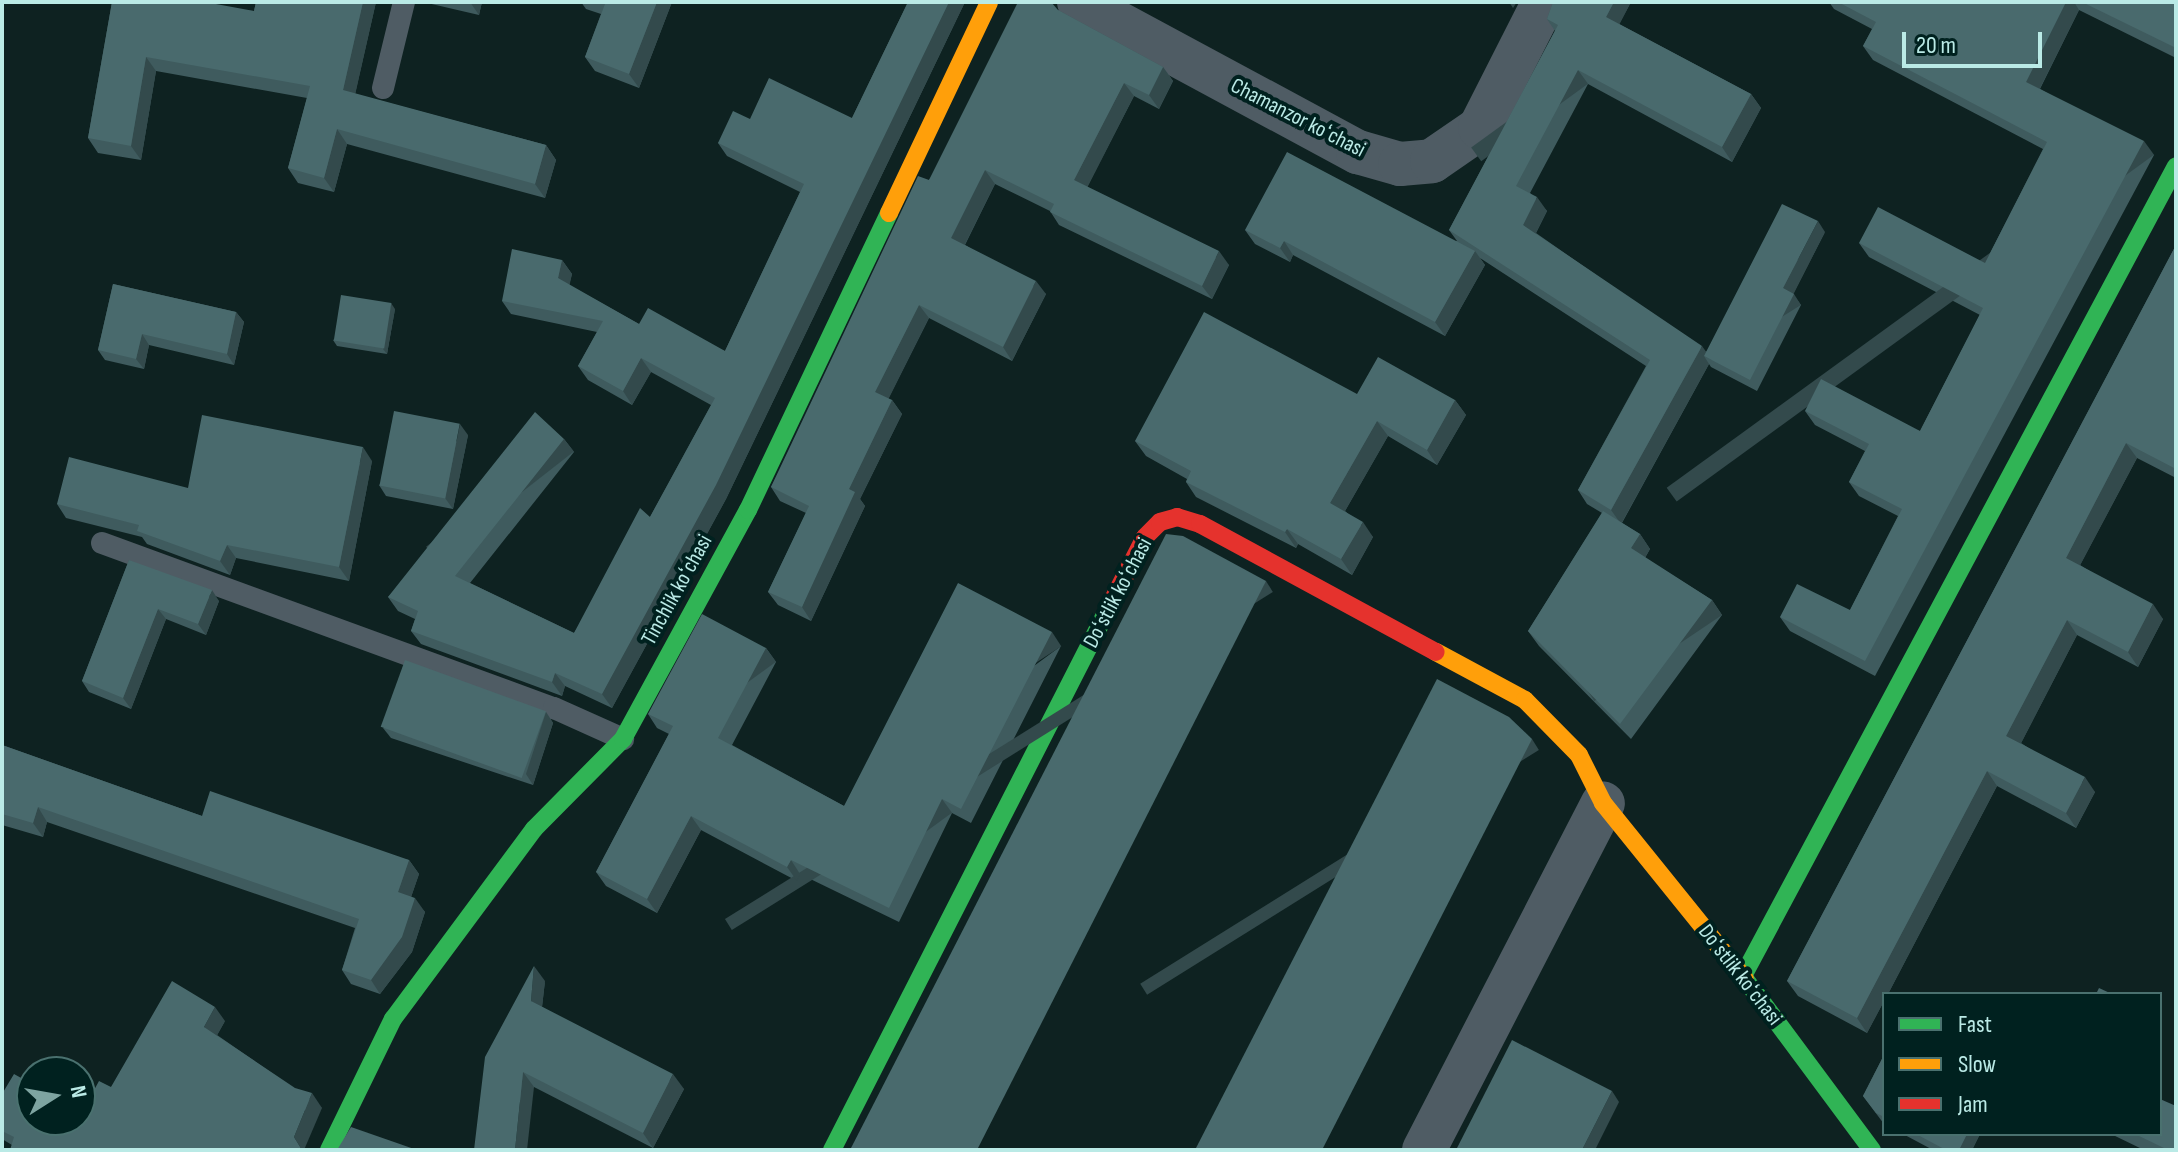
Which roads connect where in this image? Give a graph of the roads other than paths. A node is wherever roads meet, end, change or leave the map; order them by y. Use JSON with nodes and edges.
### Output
{"nodes":[{"id":1,"x":404,"y":2,"type":"edge"},
{"id":2,"x":989,"y":2,"type":"edge"},
{"id":3,"x":1079,"y":2,"type":"edge"},
{"id":4,"x":1544,"y":2,"type":"edge"},
{"id":5,"x":383,"y":88,"type":"dead end"},
{"id":6,"x":2176,"y":166,"type":"edge"},
{"id":7,"x":102,"y":543,"type":"edge"},
{"id":8,"x":623,"y":739,"type":"junction"},
{"id":9,"x":1603,"y":803,"type":"junction"},
{"id":10,"x":1743,"y":976,"type":"junction"},
{"id":11,"x":329,"y":1150,"type":"edge"},
{"id":12,"x":832,"y":1150,"type":"edge"},
{"id":13,"x":1424,"y":1150,"type":"edge"},
{"id":14,"x":1872,"y":1150,"type":"edge"}],
"edges":[{"from":1,"to":5,"type":"lane"},
{"from":2,"to":8,"type":"street","name":"Tinchlik koʻchasi"},
{"from":3,"to":4,"type":"street","name":"Chamanzor koʻchasi"},
{"from":6,"to":10,"type":"street"},
{"from":7,"to":8,"type":"lane"},
{"from":8,"to":11,"type":"street","name":"Tinchlik koʻchasi"},
{"from":9,"to":10,"type":"street","name":"Doʻstlik koʻchasi"},
{"from":9,"to":12,"type":"street","name":"Doʻstlik koʻchasi"},
{"from":9,"to":13,"type":"street"},
{"from":10,"to":14,"type":"street","name":"Doʻstlik koʻchasi"}]}
